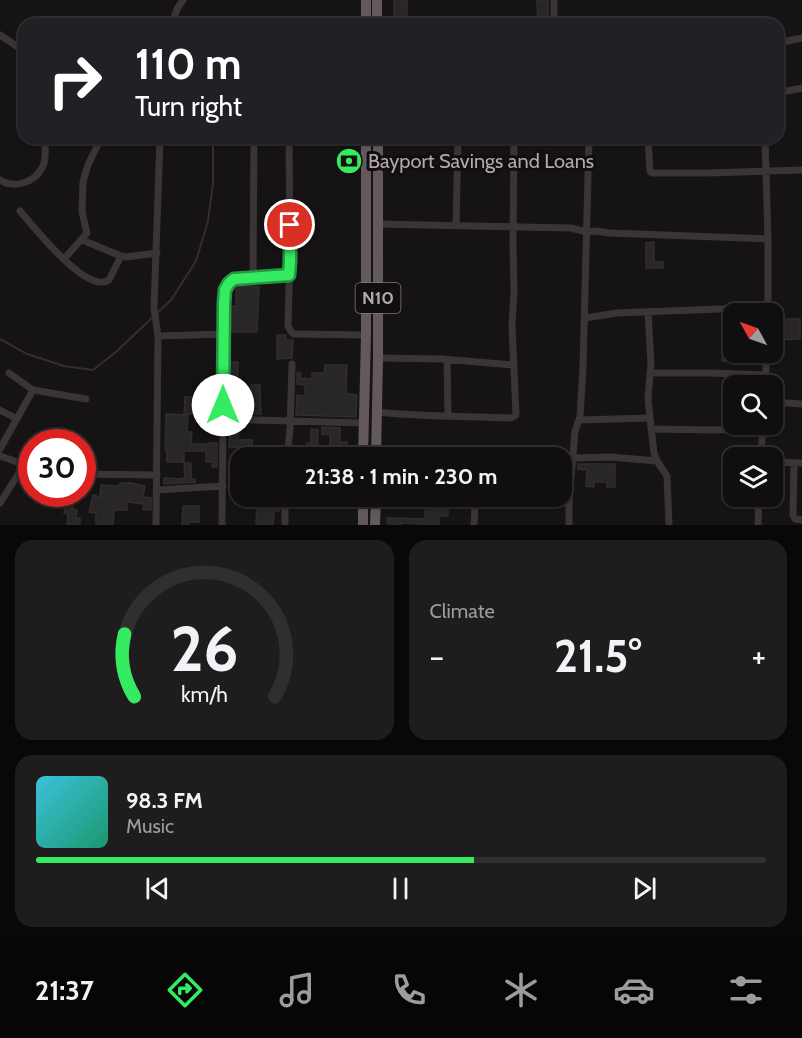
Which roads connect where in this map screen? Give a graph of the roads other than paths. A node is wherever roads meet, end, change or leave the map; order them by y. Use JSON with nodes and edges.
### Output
{"nodes":[{"id":1,"x":183,"y":0,"type":"edge"},
{"id":2,"x":366,"y":0,"type":"edge"},
{"id":3,"x":377,"y":0,"type":"edge"},
{"id":4,"x":554,"y":0,"type":"edge"},
{"id":5,"x":174,"y":18,"type":"edge"},
{"id":6,"x":366,"y":18,"type":"edge"},
{"id":7,"x":377,"y":18,"type":"edge"},
{"id":8,"x":554,"y":18,"type":"edge"},
{"id":9,"x":0,"y":35,"type":"edge"},
{"id":10,"x":802,"y":38,"type":"edge"},
{"id":11,"x":784,"y":42,"type":"edge"},
{"id":12,"x":18,"y":47,"type":"edge"},
{"id":13,"x":802,"y":88,"type":"edge"},
{"id":14,"x":784,"y":92,"type":"edge"},
{"id":15,"x":44,"y":144,"type":"edge"},
{"id":16,"x":98,"y":144,"type":"edge"},
{"id":17,"x":160,"y":144,"type":"edge"},
{"id":18,"x":254,"y":144,"type":"edge"},
{"id":19,"x":289,"y":144,"type":"edge"},
{"id":20,"x":366,"y":144,"type":"edge"},
{"id":21,"x":378,"y":144,"type":"edge"},
{"id":22,"x":458,"y":144,"type":"edge"},
{"id":23,"x":514,"y":144,"type":"edge"},
{"id":24,"x":589,"y":144,"type":"edge"},
{"id":25,"x":648,"y":144,"type":"edge"},
{"id":26,"x":765,"y":144,"type":"edge"},
{"id":27,"x":802,"y":170,"type":"edge"},
{"id":28,"x":767,"y":171,"type":"junction"},
{"id":29,"x":0,"y":180,"type":"edge"},
{"id":30,"x":20,"y":211,"type":"dead end"},
{"id":31,"x":378,"y":224,"type":"junction"},
{"id":32,"x":456,"y":225,"type":"junction"},
{"id":33,"x":513,"y":226,"type":"junction"},
{"id":34,"x":587,"y":232,"type":"junction"},
{"id":35,"x":768,"y":239,"type":"junction"},
{"id":36,"x":81,"y":240,"type":"junction"},
{"id":37,"x":157,"y":253,"type":"junction"},
{"id":38,"x":121,"y":256,"type":"junction"},
{"id":39,"x":64,"y":259,"type":"junction"},
{"id":40,"x":289,"y":275,"type":"junction"},
{"id":41,"x":253,"y":277,"type":"junction"},
{"id":42,"x":768,"y":303,"type":"edge"},
{"id":43,"x":723,"y":311,"type":"edge"},
{"id":44,"x":648,"y":312,"type":"junction"},
{"id":45,"x":585,"y":318,"type":"junction"},
{"id":46,"x":224,"y":334,"type":"junction"},
{"id":47,"x":366,"y":335,"type":"junction"},
{"id":48,"x":159,"y":336,"type":"junction"},
{"id":49,"x":378,"y":358,"type":"junction"},
{"id":50,"x":447,"y":360,"type":"junction"},
{"id":51,"x":767,"y":363,"type":"edge"},
{"id":52,"x":292,"y":364,"type":"dead end"},
{"id":53,"x":513,"y":365,"type":"junction"},
{"id":54,"x":9,"y":373,"type":"dead end"},
{"id":55,"x":651,"y":373,"type":"junction"},
{"id":56,"x":766,"y":375,"type":"joint"},
{"id":57,"x":33,"y":390,"type":"junction"},
{"id":58,"x":86,"y":399,"type":"dead end"},
{"id":59,"x":783,"y":403,"type":"edge"},
{"id":60,"x":802,"y":404,"type":"edge"},
{"id":61,"x":0,"y":410,"type":"edge"},
{"id":62,"x":377,"y":412,"type":"junction"},
{"id":63,"x":448,"y":416,"type":"junction"},
{"id":64,"x":650,"y":418,"type":"junction"},
{"id":65,"x":16,"y":419,"type":"junction"},
{"id":66,"x":223,"y":419,"type":"junction"},
{"id":67,"x":290,"y":420,"type":"junction"},
{"id":68,"x":579,"y":420,"type":"junction"},
{"id":69,"x":364,"y":423,"type":"junction"},
{"id":70,"x":651,"y":429,"type":"junction"},
{"id":71,"x":723,"y":429,"type":"edge"},
{"id":72,"x":288,"y":447,"type":"edge"},
{"id":73,"x":363,"y":447,"type":"edge"},
{"id":74,"x":376,"y":447,"type":"edge"},
{"id":75,"x":0,"y":449,"type":"edge"},
{"id":76,"x":0,"y":456,"type":"edge"},
{"id":77,"x":573,"y":458,"type":"junction"},
{"id":78,"x":657,"y":461,"type":"junction"},
{"id":79,"x":18,"y":462,"type":"edge"},
{"id":80,"x":783,"y":462,"type":"edge"},
{"id":81,"x":798,"y":463,"type":"edge"},
{"id":82,"x":572,"y":469,"type":"edge"},
{"id":83,"x":96,"y":474,"type":"edge"},
{"id":84,"x":157,"y":475,"type":"junction"},
{"id":85,"x":18,"y":479,"type":"edge"},
{"id":86,"x":223,"y":486,"type":"junction"},
{"id":87,"x":158,"y":490,"type":"junction"},
{"id":88,"x":0,"y":503,"type":"edge"},
{"id":89,"x":285,"y":507,"type":"edge"},
{"id":90,"x":363,"y":507,"type":"edge"},
{"id":91,"x":376,"y":507,"type":"edge"},
{"id":92,"x":475,"y":507,"type":"edge"},
{"id":93,"x":569,"y":507,"type":"edge"},
{"id":94,"x":759,"y":507,"type":"edge"},
{"id":95,"x":802,"y":520,"type":"edge"},
{"id":96,"x":156,"y":525,"type":"edge"},
{"id":97,"x":222,"y":525,"type":"edge"},
{"id":98,"x":285,"y":525,"type":"edge"},
{"id":99,"x":363,"y":525,"type":"edge"},
{"id":100,"x":375,"y":525,"type":"edge"},
{"id":101,"x":474,"y":525,"type":"edge"},
{"id":102,"x":568,"y":525,"type":"edge"},
{"id":103,"x":669,"y":525,"type":"edge"},
{"id":104,"x":758,"y":525,"type":"edge"}],
"edges":[{"from":1,"to":5,"type":"street"},
{"from":2,"to":6,"type":"highway"},
{"from":3,"to":7,"type":"highway"},
{"from":4,"to":8,"type":"street"},
{"from":9,"to":12,"type":"street"},
{"from":10,"to":11,"type":"street"},
{"from":13,"to":14,"type":"street"},
{"from":15,"to":29,"type":"street"},
{"from":16,"to":36,"type":"street"},
{"from":17,"to":37,"type":"street"},
{"from":18,"to":41,"type":"street"},
{"from":19,"to":40,"type":"street"},
{"from":20,"to":47,"type":"highway","number":"N10"},
{"from":21,"to":31,"type":"highway","number":"N10"},
{"from":22,"to":32,"type":"street"},
{"from":23,"to":33,"type":"street"},
{"from":24,"to":34,"type":"street"},
{"from":25,"to":28,"type":"street"},
{"from":26,"to":28,"type":"street"},
{"from":27,"to":28,"type":"street"},
{"from":28,"to":35,"type":"street"},
{"from":30,"to":39,"type":"street"},
{"from":31,"to":32,"type":"street"},
{"from":31,"to":49,"type":"highway","number":"N10"},
{"from":32,"to":33,"type":"street"},
{"from":33,"to":34,"type":"street"},
{"from":33,"to":53,"type":"street"},
{"from":34,"to":35,"type":"street"},
{"from":34,"to":45,"type":"street"},
{"from":35,"to":42,"type":"street"},
{"from":36,"to":38,"type":"street"},
{"from":36,"to":39,"type":"street"},
{"from":37,"to":38,"type":"street"},
{"from":37,"to":48,"type":"street"},
{"from":38,"to":39,"type":"street"},
{"from":40,"to":41,"type":"street"},
{"from":40,"to":47,"type":"street"},
{"from":41,"to":46,"type":"street"},
{"from":43,"to":44,"type":"street"},
{"from":44,"to":45,"type":"street"},
{"from":44,"to":55,"type":"street"},
{"from":45,"to":68,"type":"street"},
{"from":46,"to":48,"type":"street"},
{"from":46,"to":66,"type":"street"},
{"from":47,"to":69,"type":"highway","number":"N10"},
{"from":48,"to":84,"type":"street"},
{"from":49,"to":50,"type":"street"},
{"from":49,"to":62,"type":"highway","number":"N10"},
{"from":50,"to":53,"type":"street"},
{"from":50,"to":63,"type":"street"},
{"from":51,"to":56,"type":"street"},
{"from":52,"to":67,"type":"street"},
{"from":53,"to":63,"type":"street"},
{"from":54,"to":57,"type":"street"},
{"from":55,"to":56,"type":"street"},
{"from":55,"to":64,"type":"street"},
{"from":57,"to":58,"type":"street"},
{"from":57,"to":65,"type":"street"},
{"from":59,"to":60,"type":"street"},
{"from":61,"to":65,"type":"street"},
{"from":62,"to":63,"type":"street"},
{"from":62,"to":74,"type":"highway","number":"N10"},
{"from":64,"to":68,"type":"street"},
{"from":64,"to":70,"type":"street"},
{"from":65,"to":75,"type":"street"},
{"from":66,"to":67,"type":"street"},
{"from":66,"to":86,"type":"street"},
{"from":67,"to":69,"type":"street"},
{"from":67,"to":72,"type":"street"},
{"from":68,"to":77,"type":"street"},
{"from":69,"to":73,"type":"highway","number":"N10"},
{"from":70,"to":71,"type":"street"},
{"from":70,"to":78,"type":"street"},
{"from":76,"to":79,"type":"street"},
{"from":77,"to":78,"type":"street"},
{"from":77,"to":82,"type":"street"},
{"from":78,"to":103,"type":"street"},
{"from":80,"to":81,"type":"street"},
{"from":81,"to":95,"type":"street"},
{"from":83,"to":84,"type":"street"},
{"from":84,"to":87,"type":"street"},
{"from":85,"to":88,"type":"street"},
{"from":86,"to":87,"type":"street"},
{"from":86,"to":97,"type":"street"},
{"from":87,"to":96,"type":"street"},
{"from":89,"to":98,"type":"street"},
{"from":90,"to":99,"type":"highway"},
{"from":91,"to":100,"type":"highway"},
{"from":92,"to":101,"type":"street"},
{"from":93,"to":102,"type":"street"},
{"from":94,"to":104,"type":"street"}]}
